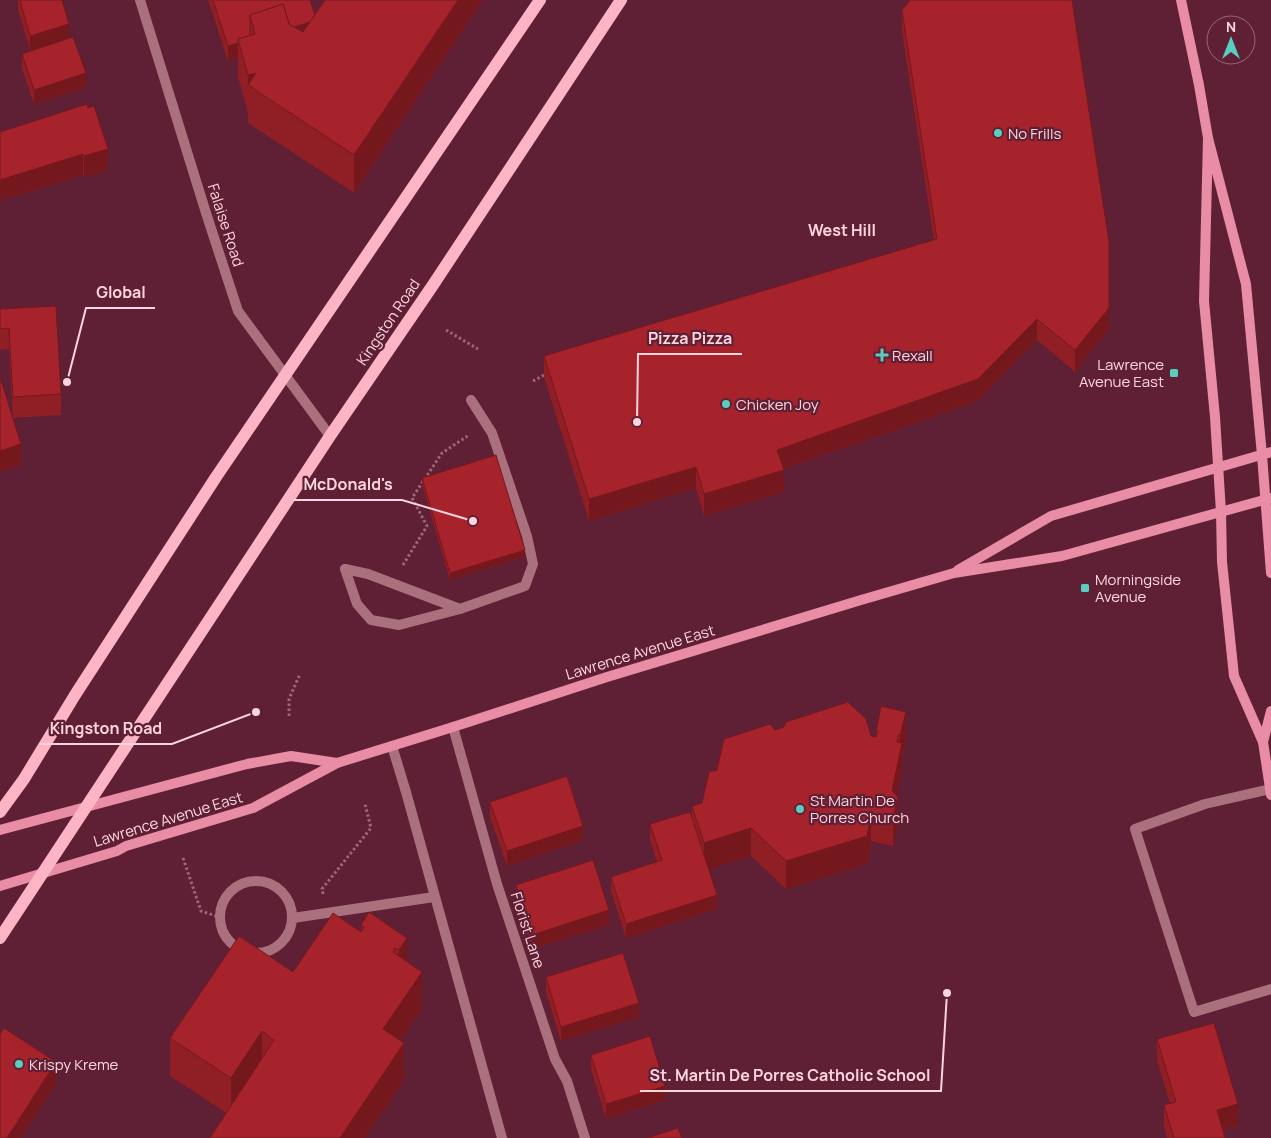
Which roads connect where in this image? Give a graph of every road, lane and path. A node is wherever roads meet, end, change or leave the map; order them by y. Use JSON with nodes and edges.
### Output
{"nodes":[{"id":1,"x":140,"y":0,"type":"edge"},
{"id":2,"x":540,"y":0,"type":"edge"},
{"id":3,"x":621,"y":0,"type":"edge"},
{"id":4,"x":1181,"y":0,"type":"edge"},
{"id":5,"x":1208,"y":138,"type":"junction"},
{"id":6,"x":446,"y":330,"type":"dead end"},
{"id":7,"x":478,"y":349,"type":"dead end"},
{"id":8,"x":550,"y":373,"type":"edge"},
{"id":9,"x":286,"y":377,"type":"junction"},
{"id":10,"x":533,"y":381,"type":"dead end"},
{"id":11,"x":471,"y":400,"type":"dead end"},
{"id":12,"x":470,"y":434,"type":"dead end"},
{"id":13,"x":330,"y":436,"type":"junction"},
{"id":14,"x":1267,"y":454,"type":"edge"},
{"id":15,"x":1218,"y":468,"type":"junction"},
{"id":16,"x":1268,"y":499,"type":"edge"},
{"id":17,"x":1221,"y":512,"type":"junction"},
{"id":18,"x":400,"y":570,"type":"dead end"},
{"id":19,"x":1271,"y":572,"type":"edge"},
{"id":20,"x":954,"y":573,"type":"junction"},
{"id":21,"x":460,"y":610,"type":"junction"},
{"id":22,"x":300,"y":674,"type":"dead end"},
{"id":23,"x":1271,"y":711,"type":"edge"},
{"id":24,"x":289,"y":716,"type":"dead end"},
{"id":25,"x":453,"y":727,"type":"junction"},
{"id":26,"x":1263,"y":742,"type":"junction"},
{"id":27,"x":392,"y":746,"type":"junction"},
{"id":28,"x":337,"y":763,"type":"junction"},
{"id":29,"x":1271,"y":792,"type":"edge"},
{"id":30,"x":365,"y":804,"type":"dead end"},
{"id":31,"x":86,"y":807,"type":"junction"},
{"id":32,"x":0,"y":812,"type":"edge"},
{"id":33,"x":0,"y":830,"type":"edge"},
{"id":34,"x":183,"y":858,"type":"dead end"},
{"id":35,"x":42,"y":873,"type":"junction"},
{"id":36,"x":0,"y":886,"type":"edge"},
{"id":37,"x":434,"y":897,"type":"junction"},
{"id":38,"x":327,"y":914,"type":"junction"},
{"id":39,"x":219,"y":918,"type":"junction"},
{"id":40,"x":293,"y":918,"type":"junction"},
{"id":41,"x":0,"y":938,"type":"edge"},
{"id":42,"x":1271,"y":989,"type":"edge"},
{"id":43,"x":502,"y":1138,"type":"edge"},
{"id":44,"x":585,"y":1138,"type":"edge"}],
"edges":[{"from":1,"to":9,"type":"street","name":"Falaise Road"},
{"from":2,"to":9,"type":"main road"},
{"from":3,"to":13,"type":"main road","name":"Kingston Road"},
{"from":4,"to":5,"type":"main road"},
{"from":5,"to":14,"type":"main road"},
{"from":5,"to":15,"type":"main road"},
{"from":6,"to":7,"type":"path"},
{"from":8,"to":10,"type":"path"},
{"from":9,"to":13,"type":"street","name":"Falaise Road"},
{"from":9,"to":32,"type":"main road"},
{"from":11,"to":21,"type":"street"},
{"from":12,"to":18,"type":"path"},
{"from":13,"to":31,"type":"main road","name":"Kingston Road"},
{"from":14,"to":15,"type":"main road","name":"Lawrence Avenue East"},
{"from":14,"to":16,"type":"main road"},
{"from":15,"to":17,"type":"main road"},
{"from":15,"to":20,"type":"main road","name":"Lawrence Avenue East"},
{"from":16,"to":17,"type":"main road","name":"Lawrence Avenue East"},
{"from":16,"to":19,"type":"main road"},
{"from":17,"to":20,"type":"main road","name":"Lawrence Avenue East"},
{"from":17,"to":26,"type":"main road"},
{"from":20,"to":25,"type":"main road","name":"Lawrence Avenue East"},
{"from":21,"to":21,"type":"street"},
{"from":22,"to":24,"type":"path"},
{"from":23,"to":26,"type":"main road"},
{"from":25,"to":27,"type":"main road","name":"Lawrence Avenue East"},
{"from":25,"to":44,"type":"street","name":"Florist Lane"},
{"from":26,"to":29,"type":"main road"},
{"from":27,"to":28,"type":"main road","name":"Lawrence Avenue East"},
{"from":27,"to":37,"type":"street"},
{"from":28,"to":31,"type":"main road","name":"Lawrence Avenue East"},
{"from":28,"to":35,"type":"main road","name":"Lawrence Avenue East"},
{"from":29,"to":42,"type":"street"},
{"from":30,"to":38,"type":"path"},
{"from":31,"to":33,"type":"main road","name":"Lawrence Avenue East"},
{"from":31,"to":35,"type":"main road","name":"Kingston Road"},
{"from":34,"to":39,"type":"path"},
{"from":35,"to":36,"type":"main road","name":"Lawrence Avenue East"},
{"from":35,"to":41,"type":"main road","name":"Kingston Road"},
{"from":37,"to":38,"type":"street"},
{"from":37,"to":43,"type":"street"},
{"from":38,"to":40,"type":"street"},
{"from":39,"to":40,"type":"street"},
{"from":39,"to":40,"type":"street"}]}
